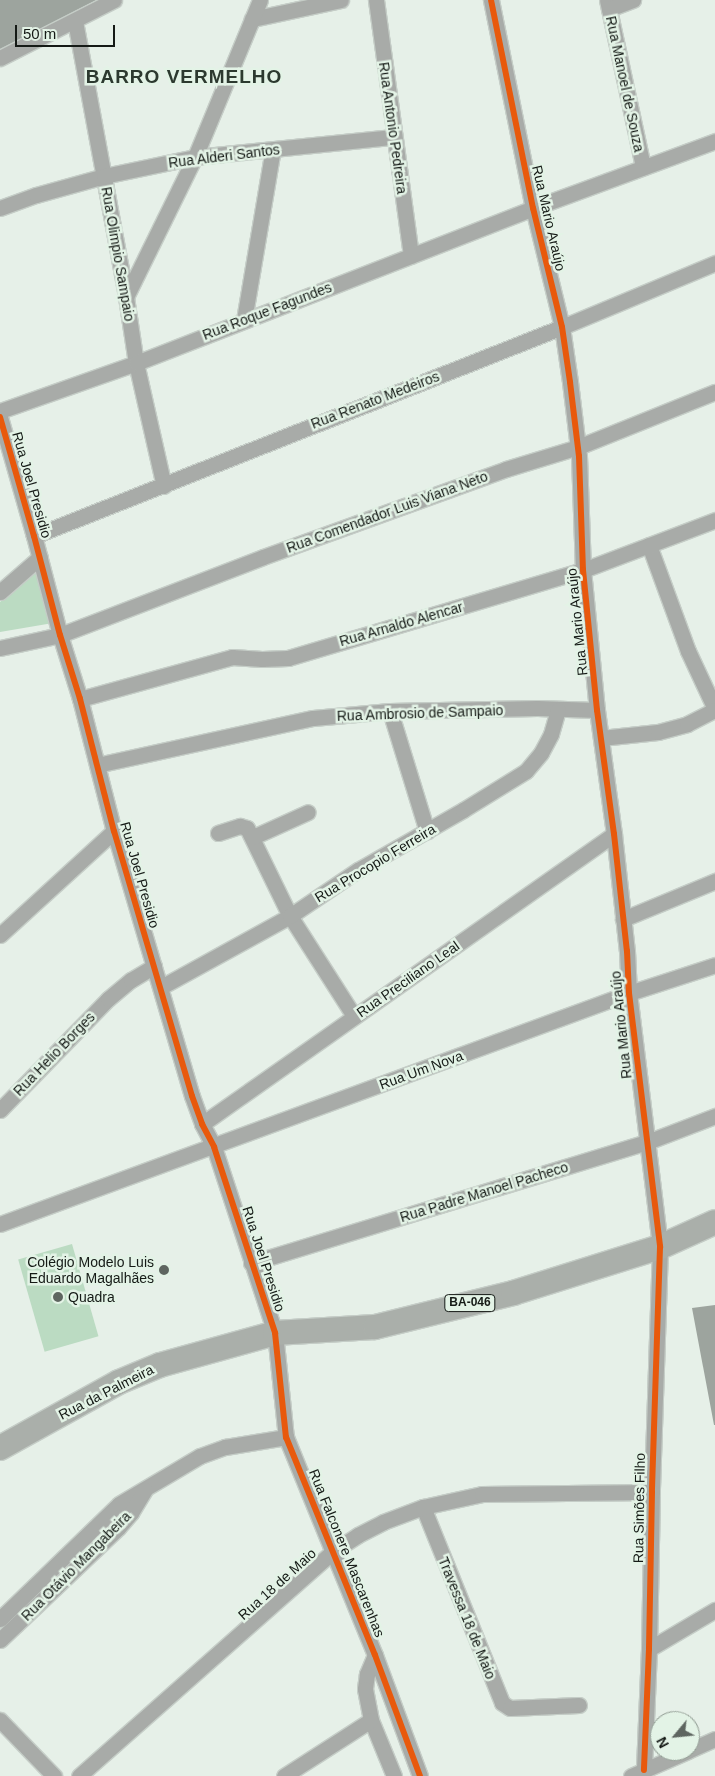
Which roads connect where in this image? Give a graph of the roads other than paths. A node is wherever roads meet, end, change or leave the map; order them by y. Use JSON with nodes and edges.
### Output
{"nodes":[{"id":1,"x":114,"y":0,"type":"edge"},
{"id":2,"x":260,"y":0,"type":"edge"},
{"id":3,"x":376,"y":0,"type":"edge"},
{"id":4,"x":491,"y":0,"type":"edge"},
{"id":5,"x":633,"y":0,"type":"edge"},
{"id":6,"x":331,"y":1,"type":"edge"},
{"id":7,"x":608,"y":5,"type":"edge"},
{"id":8,"x":252,"y":19,"type":"junction"},
{"id":9,"x":75,"y":21,"type":"junction"},
{"id":10,"x":0,"y":58,"type":"edge"},
{"id":11,"x":393,"y":137,"type":"junction"},
{"id":12,"x":715,"y":141,"type":"edge"},
{"id":13,"x":274,"y":149,"type":"junction"},
{"id":14,"x":195,"y":157,"type":"junction"},
{"id":15,"x":644,"y":167,"type":"junction"},
{"id":16,"x":104,"y":176,"type":"junction"},
{"id":17,"x":0,"y":208,"type":"edge"},
{"id":18,"x":533,"y":208,"type":"junction"},
{"id":19,"x":411,"y":256,"type":"junction"},
{"id":20,"x":715,"y":264,"type":"edge"},
{"id":21,"x":126,"y":297,"type":"junction"},
{"id":22,"x":244,"y":320,"type":"junction"},
{"id":23,"x":562,"y":327,"type":"junction"},
{"id":24,"x":136,"y":363,"type":"junction"},
{"id":25,"x":715,"y":392,"type":"edge"},
{"id":26,"x":0,"y":411,"type":"edge"},
{"id":27,"x":0,"y":417,"type":"edge"},
{"id":28,"x":578,"y":447,"type":"junction"},
{"id":29,"x":164,"y":486,"type":"junction"},
{"id":30,"x":715,"y":520,"type":"edge"},
{"id":31,"x":34,"y":536,"type":"junction"},
{"id":32,"x":649,"y":545,"type":"junction"},
{"id":33,"x":40,"y":557,"type":"junction"},
{"id":34,"x":583,"y":570,"type":"junction"},
{"id":35,"x":0,"y":592,"type":"edge"},
{"id":36,"x":60,"y":635,"type":"junction"},
{"id":37,"x":0,"y":648,"type":"edge"},
{"id":38,"x":80,"y":699,"type":"junction"},
{"id":39,"x":558,"y":710,"type":"junction"},
{"id":40,"x":597,"y":710,"type":"junction"},
{"id":41,"x":715,"y":710,"type":"edge"},
{"id":42,"x":390,"y":711,"type":"junction"},
{"id":43,"x":601,"y":738,"type":"junction"},
{"id":44,"x":97,"y":765,"type":"junction"},
{"id":45,"x":308,"y":812,"type":"dead end"},
{"id":46,"x":114,"y":831,"type":"junction"},
{"id":47,"x":427,"y":831,"type":"junction"},
{"id":48,"x":218,"y":834,"type":"dead end"},
{"id":49,"x":614,"y":834,"type":"junction"},
{"id":50,"x":253,"y":837,"type":"junction"},
{"id":51,"x":715,"y":881,"type":"edge"},
{"id":52,"x":290,"y":916,"type":"junction"},
{"id":53,"x":623,"y":918,"type":"junction"},
{"id":54,"x":2,"y":929,"type":"edge"},
{"id":55,"x":715,"y":964,"type":"edge"},
{"id":56,"x":154,"y":966,"type":"junction"},
{"id":57,"x":161,"y":987,"type":"junction"},
{"id":58,"x":629,"y":993,"type":"junction"},
{"id":59,"x":354,"y":1016,"type":"junction"},
{"id":60,"x":0,"y":1110,"type":"edge"},
{"id":61,"x":715,"y":1116,"type":"edge"},
{"id":62,"x":202,"y":1124,"type":"junction"},
{"id":63,"x":647,"y":1142,"type":"junction"},
{"id":64,"x":214,"y":1147,"type":"junction"},
{"id":65,"x":715,"y":1222,"type":"edge"},
{"id":66,"x":0,"y":1224,"type":"edge"},
{"id":67,"x":660,"y":1247,"type":"junction"},
{"id":68,"x":251,"y":1263,"type":"junction"},
{"id":69,"x":275,"y":1333,"type":"junction"},
{"id":70,"x":286,"y":1437,"type":"junction"},
{"id":71,"x":0,"y":1448,"type":"edge"},
{"id":72,"x":146,"y":1488,"type":"junction"},
{"id":73,"x":652,"y":1492,"type":"junction"},
{"id":74,"x":423,"y":1507,"type":"junction"},
{"id":75,"x":332,"y":1552,"type":"junction"},
{"id":76,"x":27,"y":1593,"type":"junction"},
{"id":77,"x":38,"y":1604,"type":"junction"},
{"id":78,"x":715,"y":1610,"type":"edge"},
{"id":79,"x":0,"y":1619,"type":"edge"},
{"id":80,"x":0,"y":1640,"type":"edge"},
{"id":81,"x":650,"y":1649,"type":"junction"},
{"id":82,"x":375,"y":1655,"type":"junction"},
{"id":83,"x":579,"y":1705,"type":"dead end"},
{"id":84,"x":0,"y":1720,"type":"edge"},
{"id":85,"x":371,"y":1720,"type":"junction"},
{"id":86,"x":713,"y":1745,"type":"edge"},
{"id":87,"x":700,"y":1748,"type":"edge"},
{"id":88,"x":665,"y":1761,"type":"edge"},
{"id":89,"x":637,"y":1773,"type":"edge"},
{"id":90,"x":54,"y":1776,"type":"edge"},
{"id":91,"x":79,"y":1776,"type":"edge"},
{"id":92,"x":284,"y":1776,"type":"edge"},
{"id":93,"x":394,"y":1776,"type":"edge"},
{"id":94,"x":420,"y":1776,"type":"edge"}],
"edges":[{"from":1,"to":9,"type":"street"},
{"from":2,"to":8,"type":"street"},
{"from":3,"to":11,"type":"street","name":"Rua Antonio Pedreira"},
{"from":4,"to":18,"type":"street","name":"Rua Mario Araújo"},
{"from":5,"to":7,"type":"street"},
{"from":6,"to":8,"type":"street"},
{"from":7,"to":15,"type":"street","name":"Rua Manoel de Souza"},
{"from":8,"to":14,"type":"street"},
{"from":9,"to":10,"type":"street"},
{"from":9,"to":16,"type":"street","name":"Rua Olimpio Sampaio"},
{"from":11,"to":13,"type":"street","name":"Rua Alderi Santos"},
{"from":11,"to":19,"type":"street","name":"Rua Antonio Pedreira"},
{"from":12,"to":15,"type":"street","name":"Rua Roque Fagundes"},
{"from":13,"to":14,"type":"street","name":"Rua Alderi Santos"},
{"from":13,"to":22,"type":"street"},
{"from":14,"to":16,"type":"street","name":"Rua Alderi Santos"},
{"from":14,"to":21,"type":"street"},
{"from":15,"to":18,"type":"street","name":"Rua Roque Fagundes"},
{"from":16,"to":17,"type":"street","name":"Rua Alderi Santos"},
{"from":16,"to":21,"type":"street","name":"Rua Olimpio Sampaio"},
{"from":18,"to":19,"type":"street","name":"Rua Roque Fagundes"},
{"from":18,"to":23,"type":"street","name":"Rua Mario Araújo"},
{"from":19,"to":22,"type":"street","name":"Rua Roque Fagundes"},
{"from":20,"to":23,"type":"street","name":"Rua Renato Medeiros"},
{"from":21,"to":24,"type":"street","name":"Rua Olimpio Sampaio"},
{"from":22,"to":24,"type":"street","name":"Rua Roque Fagundes"},
{"from":23,"to":28,"type":"street","name":"Rua Mario Araújo"},
{"from":23,"to":29,"type":"street","name":"Rua Renato Medeiros"},
{"from":24,"to":26,"type":"street","name":"Rua Roque Fagundes"},
{"from":24,"to":29,"type":"street","name":"Rua Olimpio Sampaio"},
{"from":25,"to":28,"type":"street","name":"Rua Comendador Luis Viana Neto"},
{"from":27,"to":31,"type":"street","name":"Rua Joel Presidio"},
{"from":28,"to":34,"type":"street","name":"Rua Mario Araújo"},
{"from":28,"to":36,"type":"street","name":"Rua Comendador Luis Viana Neto"},
{"from":29,"to":31,"type":"street","name":"Rua Renato Medeiros"},
{"from":30,"to":32,"type":"street","name":"Rua Arnaldo Alencar"},
{"from":31,"to":33,"type":"street","name":"Rua Joel Presidio"},
{"from":32,"to":34,"type":"street","name":"Rua Arnaldo Alencar"},
{"from":32,"to":41,"type":"street"},
{"from":33,"to":35,"type":"street"},
{"from":33,"to":36,"type":"street","name":"Rua Joel Presidio"},
{"from":34,"to":38,"type":"street","name":"Rua Arnaldo Alencar"},
{"from":34,"to":40,"type":"street","name":"Rua Mario Araújo"},
{"from":36,"to":37,"type":"street","name":"Rua Comendador Luis Viana Neto"},
{"from":36,"to":38,"type":"street","name":"Rua Joel Presidio"},
{"from":38,"to":44,"type":"street","name":"Rua Joel Presidio"},
{"from":39,"to":40,"type":"street","name":"Rua Ambrosio de Sampaio"},
{"from":39,"to":42,"type":"street","name":"Rua Ambrosio de Sampaio"},
{"from":39,"to":47,"type":"street","name":"Rua Procopio Ferreira"},
{"from":40,"to":43,"type":"street","name":"Rua Mario Araújo"},
{"from":41,"to":43,"type":"street"},
{"from":42,"to":44,"type":"street","name":"Rua Ambrosio de Sampaio"},
{"from":42,"to":47,"type":"street"},
{"from":43,"to":49,"type":"street","name":"Rua Mario Araújo"},
{"from":44,"to":46,"type":"street","name":"Rua Joel Presidio"},
{"from":45,"to":50,"type":"street"},
{"from":46,"to":54,"type":"street"},
{"from":46,"to":56,"type":"street","name":"Rua Joel Presidio"},
{"from":47,"to":52,"type":"street","name":"Rua Procopio Ferreira"},
{"from":48,"to":50,"type":"street"},
{"from":49,"to":53,"type":"street","name":"Rua Mario Araújo"},
{"from":49,"to":59,"type":"street","name":"Rua Preciliano Leal"},
{"from":50,"to":52,"type":"street"},
{"from":51,"to":53,"type":"street"},
{"from":52,"to":57,"type":"street","name":"Rua Procopio Ferreira"},
{"from":52,"to":59,"type":"street"},
{"from":53,"to":58,"type":"street","name":"Rua Mario Araújo"},
{"from":55,"to":58,"type":"street","name":"Rua Um Nova"},
{"from":56,"to":57,"type":"street","name":"Rua Joel Presidio"},
{"from":56,"to":60,"type":"street","name":"Rua Helio Borges"},
{"from":57,"to":62,"type":"street","name":"Rua Joel Presidio"},
{"from":58,"to":63,"type":"street","name":"Rua Mario Araújo"},
{"from":58,"to":64,"type":"street","name":"Rua Um Nova"},
{"from":59,"to":62,"type":"street","name":"Rua Preciliano Leal"},
{"from":61,"to":63,"type":"street","name":"Rua Padre Manoel Pacheco"},
{"from":62,"to":64,"type":"street","name":"Rua Joel Presidio"},
{"from":63,"to":67,"type":"street","name":"Rua Mario Araújo"},
{"from":63,"to":68,"type":"street","name":"Rua Padre Manoel Pacheco"},
{"from":64,"to":66,"type":"street","name":"Rua Um Nova"},
{"from":64,"to":68,"type":"street","name":"Rua Joel Presidio"},
{"from":65,"to":67,"type":"main road","number":"BA-046"},
{"from":67,"to":69,"type":"main road","number":"BA-046"},
{"from":67,"to":73,"type":"street","name":"Rua Simões Filho"},
{"from":68,"to":69,"type":"street","name":"Rua Joel Presidio"},
{"from":69,"to":70,"type":"street","name":"Rua Falconere Mascarenhas"},
{"from":69,"to":71,"type":"main road","name":"Rua da Palmeira","number":"BA-046"},
{"from":70,"to":72,"type":"street","name":"Rua Otávio Mangabeira"},
{"from":70,"to":75,"type":"street","name":"Rua Falconere Mascarenhas"},
{"from":72,"to":76,"type":"street","name":"Rua Otávio Mangabeira"},
{"from":72,"to":77,"type":"street","name":"Rua Otávio Mangabeira"},
{"from":73,"to":74,"type":"street","name":"Rua 18 de Maio"},
{"from":73,"to":81,"type":"street","name":"Rua Simões Filho"},
{"from":74,"to":75,"type":"street","name":"Rua 18 de Maio"},
{"from":74,"to":83,"type":"street","name":"Travessa 18 de Maio"},
{"from":75,"to":82,"type":"street","name":"Rua Falconere Mascarenhas"},
{"from":75,"to":91,"type":"street","name":"Rua 18 de Maio"},
{"from":76,"to":77,"type":"street"},
{"from":76,"to":79,"type":"street","name":"Rua Otávio Mangabeira"},
{"from":77,"to":80,"type":"street","name":"Rua Otávio Mangabeira"},
{"from":78,"to":81,"type":"street"},
{"from":81,"to":89,"type":"street","name":"Rua Simões Filho"},
{"from":82,"to":85,"type":"street","name":"Rua Falconere Mascarenhas"},
{"from":82,"to":94,"type":"street","name":"Rua Falconere Mascarenhas"},
{"from":84,"to":90,"type":"street"},
{"from":85,"to":92,"type":"street"},
{"from":85,"to":93,"type":"street","name":"Rua Falconere Mascarenhas"},
{"from":86,"to":87,"type":"street"},
{"from":88,"to":89,"type":"street"}]}
